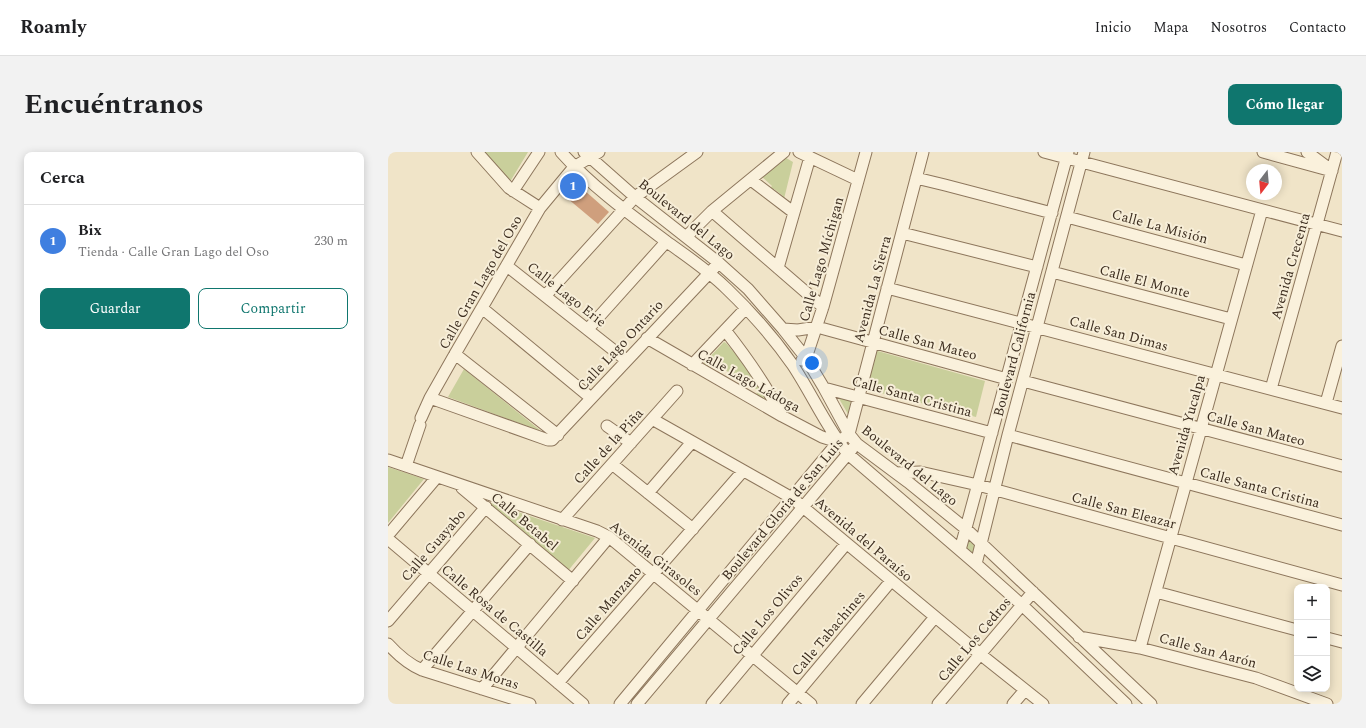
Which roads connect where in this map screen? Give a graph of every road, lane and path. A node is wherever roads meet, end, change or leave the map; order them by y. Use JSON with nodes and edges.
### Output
{"nodes":[{"id":1,"x":478,"y":152,"type":"edge"},
{"id":2,"x":539,"y":152,"type":"edge"},
{"id":3,"x":561,"y":152,"type":"edge"},
{"id":4,"x":697,"y":152,"type":"edge"},
{"id":5,"x":784,"y":152,"type":"edge"},
{"id":6,"x":799,"y":152,"type":"edge"},
{"id":7,"x":866,"y":152,"type":"edge"},
{"id":8,"x":923,"y":152,"type":"edge"},
{"id":9,"x":1044,"y":152,"type":"edge"},
{"id":10,"x":1263,"y":152,"type":"edge"},
{"id":11,"x":1307,"y":152,"type":"edge"},
{"id":12,"x":1337,"y":152,"type":"edge"},
{"id":13,"x":591,"y":154,"type":"edge"},
{"id":14,"x":1067,"y":155,"type":"edge"},
{"id":15,"x":810,"y":157,"type":"junction"},
{"id":16,"x":1083,"y":157,"type":"edge"},
{"id":17,"x":574,"y":167,"type":"junction"},
{"id":18,"x":1332,"y":171,"type":"junction"},
{"id":19,"x":916,"y":178,"type":"junction"},
{"id":20,"x":751,"y":180,"type":"junction"},
{"id":21,"x":858,"y":180,"type":"junction"},
{"id":22,"x":513,"y":191,"type":"junction"},
{"id":23,"x":635,"y":197,"type":"junction"},
{"id":24,"x":540,"y":208,"type":"junction"},
{"id":25,"x":624,"y":208,"type":"junction"},
{"id":26,"x":1262,"y":210,"type":"junction"},
{"id":27,"x":712,"y":211,"type":"junction"},
{"id":28,"x":793,"y":212,"type":"junction"},
{"id":29,"x":1052,"y":213,"type":"junction"},
{"id":30,"x":1067,"y":217,"type":"junction"},
{"id":31,"x":1317,"y":224,"type":"junction"},
{"id":32,"x":1342,"y":231,"type":"edge"},
{"id":33,"x":902,"y":233,"type":"junction"},
{"id":34,"x":686,"y":237,"type":"junction"},
{"id":35,"x":666,"y":242,"type":"junction"},
{"id":36,"x":719,"y":263,"type":"junction"},
{"id":37,"x":1246,"y":265,"type":"junction"},
{"id":38,"x":507,"y":266,"type":"junction"},
{"id":39,"x":1037,"y":267,"type":"junction"},
{"id":40,"x":778,"y":268,"type":"junction"},
{"id":41,"x":710,"y":272,"type":"junction"},
{"id":42,"x":1052,"y":272,"type":"junction"},
{"id":43,"x":888,"y":288,"type":"junction"},
{"id":44,"x":546,"y":295,"type":"junction"},
{"id":45,"x":823,"y":307,"type":"junction"},
{"id":46,"x":482,"y":308,"type":"junction"},
{"id":47,"x":746,"y":308,"type":"junction"},
{"id":48,"x":1231,"y":319,"type":"junction"},
{"id":49,"x":1022,"y":323,"type":"junction"},
{"id":50,"x":817,"y":327,"type":"junction"},
{"id":51,"x":1037,"y":327,"type":"junction"},
{"id":52,"x":783,"y":329,"type":"junction"},
{"id":53,"x":588,"y":330,"type":"junction"},
{"id":54,"x":725,"y":330,"type":"junction"},
{"id":55,"x":647,"y":338,"type":"junction"},
{"id":56,"x":873,"y":342,"type":"junction"},
{"id":57,"x":1342,"y":346,"type":"edge"},
{"id":58,"x":454,"y":354,"type":"junction"},
{"id":59,"x":806,"y":358,"type":"junction"},
{"id":60,"x":626,"y":360,"type":"junction"},
{"id":61,"x":692,"y":365,"type":"junction"},
{"id":62,"x":792,"y":365,"type":"junction"},
{"id":63,"x":1216,"y":374,"type":"junction"},
{"id":64,"x":1007,"y":379,"type":"junction"},
{"id":65,"x":1023,"y":381,"type":"junction"},
{"id":66,"x":824,"y":388,"type":"junction"},
{"id":67,"x":1271,"y":389,"type":"junction"},
{"id":68,"x":677,"y":391,"type":"dead end"},
{"id":69,"x":858,"y":397,"type":"junction"},
{"id":70,"x":430,"y":398,"type":"junction"},
{"id":71,"x":591,"y":398,"type":"junction"},
{"id":72,"x":1326,"y":404,"type":"junction"},
{"id":73,"x":1342,"y":408,"type":"edge"},
{"id":74,"x":782,"y":416,"type":"junction"},
{"id":75,"x":652,"y":419,"type":"junction"},
{"id":76,"x":607,"y":426,"type":"dead end"},
{"id":77,"x":1201,"y":428,"type":"junction"},
{"id":78,"x":992,"y":433,"type":"junction"},
{"id":79,"x":849,"y":434,"type":"junction"},
{"id":80,"x":1008,"y":435,"type":"junction"},
{"id":81,"x":556,"y":437,"type":"junction"},
{"id":82,"x":692,"y":442,"type":"junction"},
{"id":83,"x":838,"y":442,"type":"junction"},
{"id":84,"x":631,"y":443,"type":"junction"},
{"id":85,"x":857,"y":444,"type":"junction"},
{"id":86,"x":848,"y":454,"type":"junction"},
{"id":87,"x":388,"y":460,"type":"edge"},
{"id":88,"x":612,"y":464,"type":"junction"},
{"id":89,"x":406,"y":466,"type":"junction"},
{"id":90,"x":1342,"y":466,"type":"edge"},
{"id":91,"x":743,"y":471,"type":"junction"},
{"id":92,"x":896,"y":473,"type":"junction"},
{"id":93,"x":437,"y":477,"type":"junction"},
{"id":94,"x":457,"y":483,"type":"junction"},
{"id":95,"x":1186,"y":483,"type":"junction"},
{"id":96,"x":978,"y":485,"type":"junction"},
{"id":97,"x":994,"y":490,"type":"junction"},
{"id":98,"x":648,"y":492,"type":"junction"},
{"id":99,"x":792,"y":498,"type":"junction"},
{"id":100,"x":486,"y":507,"type":"junction"},
{"id":101,"x":803,"y":508,"type":"junction"},
{"id":102,"x":562,"y":520,"type":"junction"},
{"id":103,"x":1342,"y":525,"type":"edge"},
{"id":104,"x":693,"y":529,"type":"junction"},
{"id":105,"x":966,"y":529,"type":"junction"},
{"id":106,"x":388,"y":535,"type":"edge"},
{"id":107,"x":609,"y":537,"type":"junction"},
{"id":108,"x":1171,"y":538,"type":"junction"},
{"id":109,"x":388,"y":539,"type":"edge"},
{"id":110,"x":530,"y":544,"type":"junction"},
{"id":111,"x":846,"y":544,"type":"junction"},
{"id":112,"x":982,"y":544,"type":"junction"},
{"id":113,"x":960,"y":550,"type":"junction"},
{"id":114,"x":976,"y":564,"type":"junction"},
{"id":115,"x":654,"y":573,"type":"junction"},
{"id":116,"x":429,"y":574,"type":"junction"},
{"id":117,"x":573,"y":581,"type":"junction"},
{"id":118,"x":891,"y":581,"type":"junction"},
{"id":119,"x":1342,"y":586,"type":"edge"},
{"id":120,"x":1033,"y":592,"type":"junction"},
{"id":121,"x":1156,"y":592,"type":"junction"},
{"id":122,"x":1022,"y":605,"type":"junction"},
{"id":123,"x":472,"y":610,"type":"junction"},
{"id":124,"x":698,"y":610,"type":"junction"},
{"id":125,"x":935,"y":617,"type":"junction"},
{"id":126,"x":709,"y":619,"type":"junction"},
{"id":127,"x":388,"y":621,"type":"edge"},
{"id":128,"x":1294,"y":629,"type":"edge"},
{"id":129,"x":1079,"y":637,"type":"junction"},
{"id":130,"x":1330,"y":639,"type":"edge"},
{"id":131,"x":1342,"y":642,"type":"edge"},
{"id":132,"x":388,"y":644,"type":"edge"},
{"id":133,"x":1064,"y":644,"type":"junction"},
{"id":134,"x":517,"y":648,"type":"junction"},
{"id":135,"x":1140,"y":648,"type":"junction"},
{"id":136,"x":980,"y":654,"type":"junction"},
{"id":137,"x":752,"y":656,"type":"junction"},
{"id":138,"x":422,"y":670,"type":"junction"},
{"id":139,"x":558,"y":683,"type":"junction"},
{"id":140,"x":482,"y":689,"type":"junction"},
{"id":141,"x":1025,"y":690,"type":"junction"},
{"id":142,"x":797,"y":693,"type":"junction"},
{"id":143,"x":530,"y":704,"type":"edge"},
{"id":144,"x":582,"y":704,"type":"edge"},
{"id":145,"x":620,"y":704,"type":"edge"},
{"id":146,"x":637,"y":704,"type":"edge"},
{"id":147,"x":712,"y":704,"type":"edge"},
{"id":148,"x":788,"y":704,"type":"edge"},
{"id":149,"x":811,"y":704,"type":"edge"},
{"id":150,"x":862,"y":704,"type":"edge"},
{"id":151,"x":938,"y":704,"type":"edge"},
{"id":152,"x":1013,"y":704,"type":"edge"},
{"id":153,"x":1043,"y":704,"type":"edge"},
{"id":154,"x":1126,"y":704,"type":"edge"},
{"id":155,"x":1151,"y":704,"type":"edge"},
{"id":156,"x":1327,"y":704,"type":"edge"}],
"edges":[{"from":1,"to":22,"type":"street"},
{"from":2,"to":22,"type":"street"},
{"from":3,"to":17,"type":"street","name":"Boulevard del Lago"},
{"from":4,"to":23,"type":"street"},
{"from":5,"to":20,"type":"street"},
{"from":6,"to":15,"type":"street"},
{"from":7,"to":21,"type":"street","name":"Calle Lago Míchigan"},
{"from":8,"to":19,"type":"street","name":"Avenida La Sierra"},
{"from":9,"to":14,"type":"street"},
{"from":10,"to":18,"type":"street"},
{"from":11,"to":18,"type":"street"},
{"from":12,"to":18,"type":"street","name":"Avenida Crecenta"},
{"from":13,"to":17,"type":"street"},
{"from":13,"to":23,"type":"street","name":"Boulevard del Lago"},
{"from":14,"to":16,"type":"street"},
{"from":14,"to":29,"type":"street","name":"Boulevard California"},
{"from":15,"to":21,"type":"street"},
{"from":15,"to":28,"type":"street"},
{"from":16,"to":26,"type":"street"},
{"from":16,"to":30,"type":"street","name":"Boulevard California"},
{"from":17,"to":24,"type":"street","name":"Calle Gran Lago del Oso"},
{"from":17,"to":25,"type":"street","name":"Boulevard del Lago"},
{"from":18,"to":31,"type":"street","name":"Avenida Crecenta"},
{"from":19,"to":29,"type":"street"},
{"from":19,"to":33,"type":"street","name":"Avenida La Sierra"},
{"from":20,"to":27,"type":"street"},
{"from":20,"to":28,"type":"street"},
{"from":21,"to":45,"type":"street","name":"Calle Lago Míchigan"},
{"from":22,"to":24,"type":"street"},
{"from":23,"to":25,"type":"street"},
{"from":23,"to":34,"type":"street","name":"Boulevard del Lago"},
{"from":24,"to":38,"type":"street","name":"Calle Gran Lago del Oso"},
{"from":25,"to":35,"type":"street","name":"Boulevard del Lago"},
{"from":25,"to":44,"type":"street"},
{"from":26,"to":31,"type":"street"},
{"from":26,"to":37,"type":"street","name":"Avenida Yucalpa"},
{"from":27,"to":34,"type":"street"},
{"from":27,"to":40,"type":"street"},
{"from":28,"to":40,"type":"street"},
{"from":29,"to":39,"type":"street","name":"Boulevard California"},
{"from":30,"to":37,"type":"street","name":"Calle La Misión"},
{"from":30,"to":42,"type":"street","name":"Boulevard California"},
{"from":31,"to":32,"type":"street"},
{"from":31,"to":67,"type":"street","name":"Avenida Crecenta"},
{"from":33,"to":39,"type":"street"},
{"from":33,"to":43,"type":"street","name":"Avenida La Sierra"},
{"from":34,"to":36,"type":"street","name":"Boulevard del Lago"},
{"from":35,"to":41,"type":"street","name":"Boulevard del Lago"},
{"from":35,"to":53,"type":"street"},
{"from":36,"to":41,"type":"street","name":"Calle Lago Ontario"},
{"from":36,"to":52,"type":"street","name":"Boulevard del Lago"},
{"from":37,"to":48,"type":"street","name":"Avenida Yucalpa"},
{"from":38,"to":44,"type":"street","name":"Calle Lago Erie"},
{"from":38,"to":46,"type":"street","name":"Calle Gran Lago del Oso"},
{"from":39,"to":49,"type":"street","name":"Boulevard California"},
{"from":40,"to":45,"type":"street"},
{"from":41,"to":47,"type":"street","name":"Boulevard del Lago"},
{"from":41,"to":55,"type":"street","name":"Calle Lago Ontario"},
{"from":42,"to":48,"type":"street","name":"Calle El Monte"},
{"from":42,"to":51,"type":"street","name":"Boulevard California"},
{"from":43,"to":49,"type":"street","name":"Calle San Dimas"},
{"from":43,"to":56,"type":"street","name":"Avenida La Sierra"},
{"from":44,"to":53,"type":"street","name":"Calle Lago Erie"},
{"from":45,"to":50,"type":"street","name":"Calle Lago Míchigan"},
{"from":46,"to":58,"type":"street","name":"Calle Gran Lago del Oso"},
{"from":46,"to":71,"type":"street"},
{"from":47,"to":54,"type":"street"},
{"from":47,"to":62,"type":"street","name":"Boulevard del Lago"},
{"from":48,"to":63,"type":"street","name":"Avenida Yucalpa"},
{"from":49,"to":51,"type":"street","name":"Calle San Dimas"},
{"from":49,"to":64,"type":"street","name":"Boulevard California"},
{"from":50,"to":52,"type":"street"},
{"from":50,"to":56,"type":"street","name":"Calle San Mateo"},
{"from":50,"to":59,"type":"street","name":"Calle Lago Míchigan"},
{"from":51,"to":63,"type":"street","name":"Calle San Dimas"},
{"from":51,"to":65,"type":"street","name":"Boulevard California"},
{"from":52,"to":59,"type":"street","name":"Boulevard del Lago"},
{"from":53,"to":60,"type":"street","name":"Calle Lago Erie"},
{"from":54,"to":61,"type":"street"},
{"from":54,"to":74,"type":"street"},
{"from":55,"to":60,"type":"street","name":"Calle Lago Ontario"},
{"from":55,"to":61,"type":"street","name":"Calle Lago Ládoga"},
{"from":56,"to":64,"type":"street","name":"Calle San Mateo"},
{"from":56,"to":69,"type":"street","name":"Avenida La Sierra"},
{"from":57,"to":72,"type":"street"},
{"from":58,"to":70,"type":"street","name":"Calle Gran Lago del Oso"},
{"from":58,"to":81,"type":"street"},
{"from":59,"to":62,"type":"street"},
{"from":59,"to":66,"type":"street","name":"Boulevard del Lago"},
{"from":60,"to":71,"type":"street","name":"Calle Lago Ontario"},
{"from":61,"to":74,"type":"street","name":"Calle Lago Ládoga"},
{"from":62,"to":83,"type":"street","name":"Boulevard del Lago"},
{"from":63,"to":67,"type":"street","name":"Calle San Dimas"},
{"from":63,"to":77,"type":"street","name":"Avenida Yucalpa"},
{"from":64,"to":78,"type":"street","name":"Boulevard California"},
{"from":65,"to":77,"type":"street","name":"Calle San Mateo"},
{"from":65,"to":80,"type":"street","name":"Boulevard California"},
{"from":66,"to":69,"type":"street","name":"Calle Santa Cristina"},
{"from":66,"to":79,"type":"street","name":"Boulevard del Lago"},
{"from":67,"to":72,"type":"street","name":"Calle San Dimas"},
{"from":68,"to":75,"type":"street","name":"Calle de la Piña"},
{"from":69,"to":78,"type":"street","name":"Calle Santa Cristina"},
{"from":69,"to":79,"type":"street","name":"Avenida La Sierra"},
{"from":70,"to":81,"type":"street"},
{"from":70,"to":89,"type":"street","name":"Calle Gran Lago del Oso"},
{"from":71,"to":81,"type":"street","name":"Calle Lago Ontario"},
{"from":72,"to":73,"type":"street","name":"Calle San Dimas"},
{"from":74,"to":83,"type":"street","name":"Calle Lago Ládoga"},
{"from":75,"to":82,"type":"street","name":"Avenida del Paraíso"},
{"from":75,"to":84,"type":"street","name":"Calle de la Piña"},
{"from":76,"to":84,"type":"street"},
{"from":77,"to":90,"type":"street","name":"Calle San Mateo"},
{"from":77,"to":95,"type":"street","name":"Avenida Yucalpa"},
{"from":78,"to":96,"type":"street","name":"Boulevard California"},
{"from":79,"to":83,"type":"street","name":"Boulevard Gloria de San Luis"},
{"from":79,"to":85,"type":"street","name":"Boulevard del Lago"},
{"from":80,"to":95,"type":"street","name":"Calle Santa Cristina"},
{"from":80,"to":97,"type":"street","name":"Boulevard California"},
{"from":82,"to":91,"type":"street","name":"Avenida del Paraíso"},
{"from":82,"to":98,"type":"street"},
{"from":83,"to":86,"type":"street","name":"Boulevard del Lago"},
{"from":83,"to":99,"type":"street","name":"Boulevard Gloria de San Luis"},
{"from":84,"to":88,"type":"street","name":"Calle de la Piña"},
{"from":85,"to":86,"type":"street","name":"Boulevard Gloria de San Luis"},
{"from":85,"to":92,"type":"street","name":"Boulevard del Lago"},
{"from":86,"to":101,"type":"street","name":"Boulevard Gloria de San Luis"},
{"from":86,"to":113,"type":"street","name":"Boulevard del Lago"},
{"from":87,"to":89,"type":"street","name":"Avenida Girasoles"},
{"from":88,"to":98,"type":"street"},
{"from":88,"to":102,"type":"street","name":"Calle de la Piña"},
{"from":89,"to":93,"type":"street","name":"Avenida Girasoles"},
{"from":91,"to":99,"type":"street","name":"Avenida del Paraíso"},
{"from":91,"to":104,"type":"street","name":"Calle Manzano"},
{"from":92,"to":96,"type":"street","name":"Calle San Eleazar"},
{"from":92,"to":105,"type":"street","name":"Boulevard del Lago"},
{"from":93,"to":94,"type":"street","name":"Avenida Girasoles"},
{"from":93,"to":106,"type":"street"},
{"from":94,"to":100,"type":"street","name":"Calle Betabel"},
{"from":94,"to":102,"type":"street","name":"Avenida Girasoles"},
{"from":95,"to":103,"type":"street","name":"Calle Santa Cristina"},
{"from":95,"to":108,"type":"street","name":"Avenida Yucalpa"},
{"from":96,"to":97,"type":"street","name":"Calle San Eleazar"},
{"from":96,"to":105,"type":"street","name":"Boulevard California"},
{"from":97,"to":108,"type":"street","name":"Calle San Eleazar"},
{"from":97,"to":112,"type":"street","name":"Boulevard California"},
{"from":98,"to":104,"type":"street"},
{"from":99,"to":101,"type":"street","name":"Avenida del Paraíso"},
{"from":99,"to":124,"type":"street","name":"Boulevard Gloria de San Luis"},
{"from":100,"to":110,"type":"street","name":"Calle Betabel"},
{"from":100,"to":116,"type":"street","name":"Calle Guayabo"},
{"from":101,"to":111,"type":"street","name":"Avenida del Paraíso"},
{"from":101,"to":126,"type":"street","name":"Boulevard Gloria de San Luis"},
{"from":102,"to":107,"type":"street","name":"Avenida Girasoles"},
{"from":104,"to":115,"type":"street","name":"Calle Manzano"},
{"from":105,"to":112,"type":"street","name":"Boulevard del Lago"},
{"from":105,"to":113,"type":"street","name":"Boulevard California"},
{"from":107,"to":115,"type":"street","name":"Avenida Girasoles"},
{"from":107,"to":117,"type":"street"},
{"from":108,"to":119,"type":"street","name":"Calle San Eleazar"},
{"from":108,"to":121,"type":"street","name":"Avenida Yucalpa"},
{"from":109,"to":116,"type":"street","name":"Calle Rosa de Castilla"},
{"from":110,"to":117,"type":"street","name":"Calle Betabel"},
{"from":110,"to":123,"type":"street"},
{"from":111,"to":118,"type":"street","name":"Avenida del Paraíso"},
{"from":111,"to":137,"type":"street","name":"Calle Los Olivos"},
{"from":112,"to":114,"type":"street","name":"Boulevard California"},
{"from":112,"to":120,"type":"street","name":"Boulevard del Lago"},
{"from":113,"to":114,"type":"street","name":"Boulevard del Lago"},
{"from":114,"to":122,"type":"street","name":"Boulevard del Lago"},
{"from":115,"to":124,"type":"street","name":"Avenida Girasoles"},
{"from":115,"to":139,"type":"street","name":"Calle Manzano"},
{"from":116,"to":123,"type":"street","name":"Calle Rosa de Castilla"},
{"from":116,"to":127,"type":"street","name":"Calle Guayabo"},
{"from":117,"to":134,"type":"street"},
{"from":118,"to":125,"type":"street","name":"Avenida del Paraíso"},
{"from":118,"to":142,"type":"street","name":"Calle Tabachines"},
{"from":120,"to":122,"type":"street","name":"Calle Los Cedros"},
{"from":120,"to":129,"type":"street","name":"Boulevard del Lago"},
{"from":121,"to":128,"type":"street"},
{"from":121,"to":135,"type":"street","name":"Avenida Yucalpa"},
{"from":122,"to":133,"type":"street","name":"Boulevard del Lago"},
{"from":122,"to":136,"type":"street","name":"Calle Los Cedros"},
{"from":123,"to":134,"type":"street","name":"Calle Rosa de Castilla"},
{"from":123,"to":138,"type":"street"},
{"from":124,"to":126,"type":"street","name":"Avenida Girasoles"},
{"from":124,"to":145,"type":"street","name":"Boulevard Gloria de San Luis"},
{"from":125,"to":136,"type":"street","name":"Avenida del Paraíso"},
{"from":125,"to":150,"type":"street"},
{"from":126,"to":137,"type":"street","name":"Avenida Girasoles"},
{"from":126,"to":146,"type":"street","name":"Boulevard Gloria de San Luis"},
{"from":129,"to":133,"type":"street"},
{"from":129,"to":135,"type":"street","name":"Calle San Aarón"},
{"from":129,"to":155,"type":"street","name":"Boulevard del Lago"},
{"from":130,"to":131,"type":"street"},
{"from":132,"to":138,"type":"street","name":"Calle Las Moras"},
{"from":133,"to":154,"type":"street","name":"Boulevard del Lago"},
{"from":134,"to":139,"type":"street","name":"Calle Rosa de Castilla"},
{"from":134,"to":140,"type":"street"},
{"from":135,"to":156,"type":"street","name":"Calle San Aarón"},
{"from":136,"to":141,"type":"street","name":"Avenida del Paraíso"},
{"from":136,"to":151,"type":"street","name":"Calle Los Cedros"},
{"from":137,"to":142,"type":"street","name":"Avenida Girasoles"},
{"from":137,"to":147,"type":"street","name":"Calle Los Olivos"},
{"from":138,"to":140,"type":"street","name":"Calle Las Moras"},
{"from":139,"to":144,"type":"street","name":"Calle Rosa de Castilla"},
{"from":140,"to":143,"type":"street","name":"Calle Las Moras"},
{"from":141,"to":152,"type":"street"},
{"from":141,"to":153,"type":"street","name":"Avenida del Paraíso"},
{"from":142,"to":148,"type":"street","name":"Calle Tabachines"},
{"from":142,"to":149,"type":"street","name":"Avenida Girasoles"}]}
